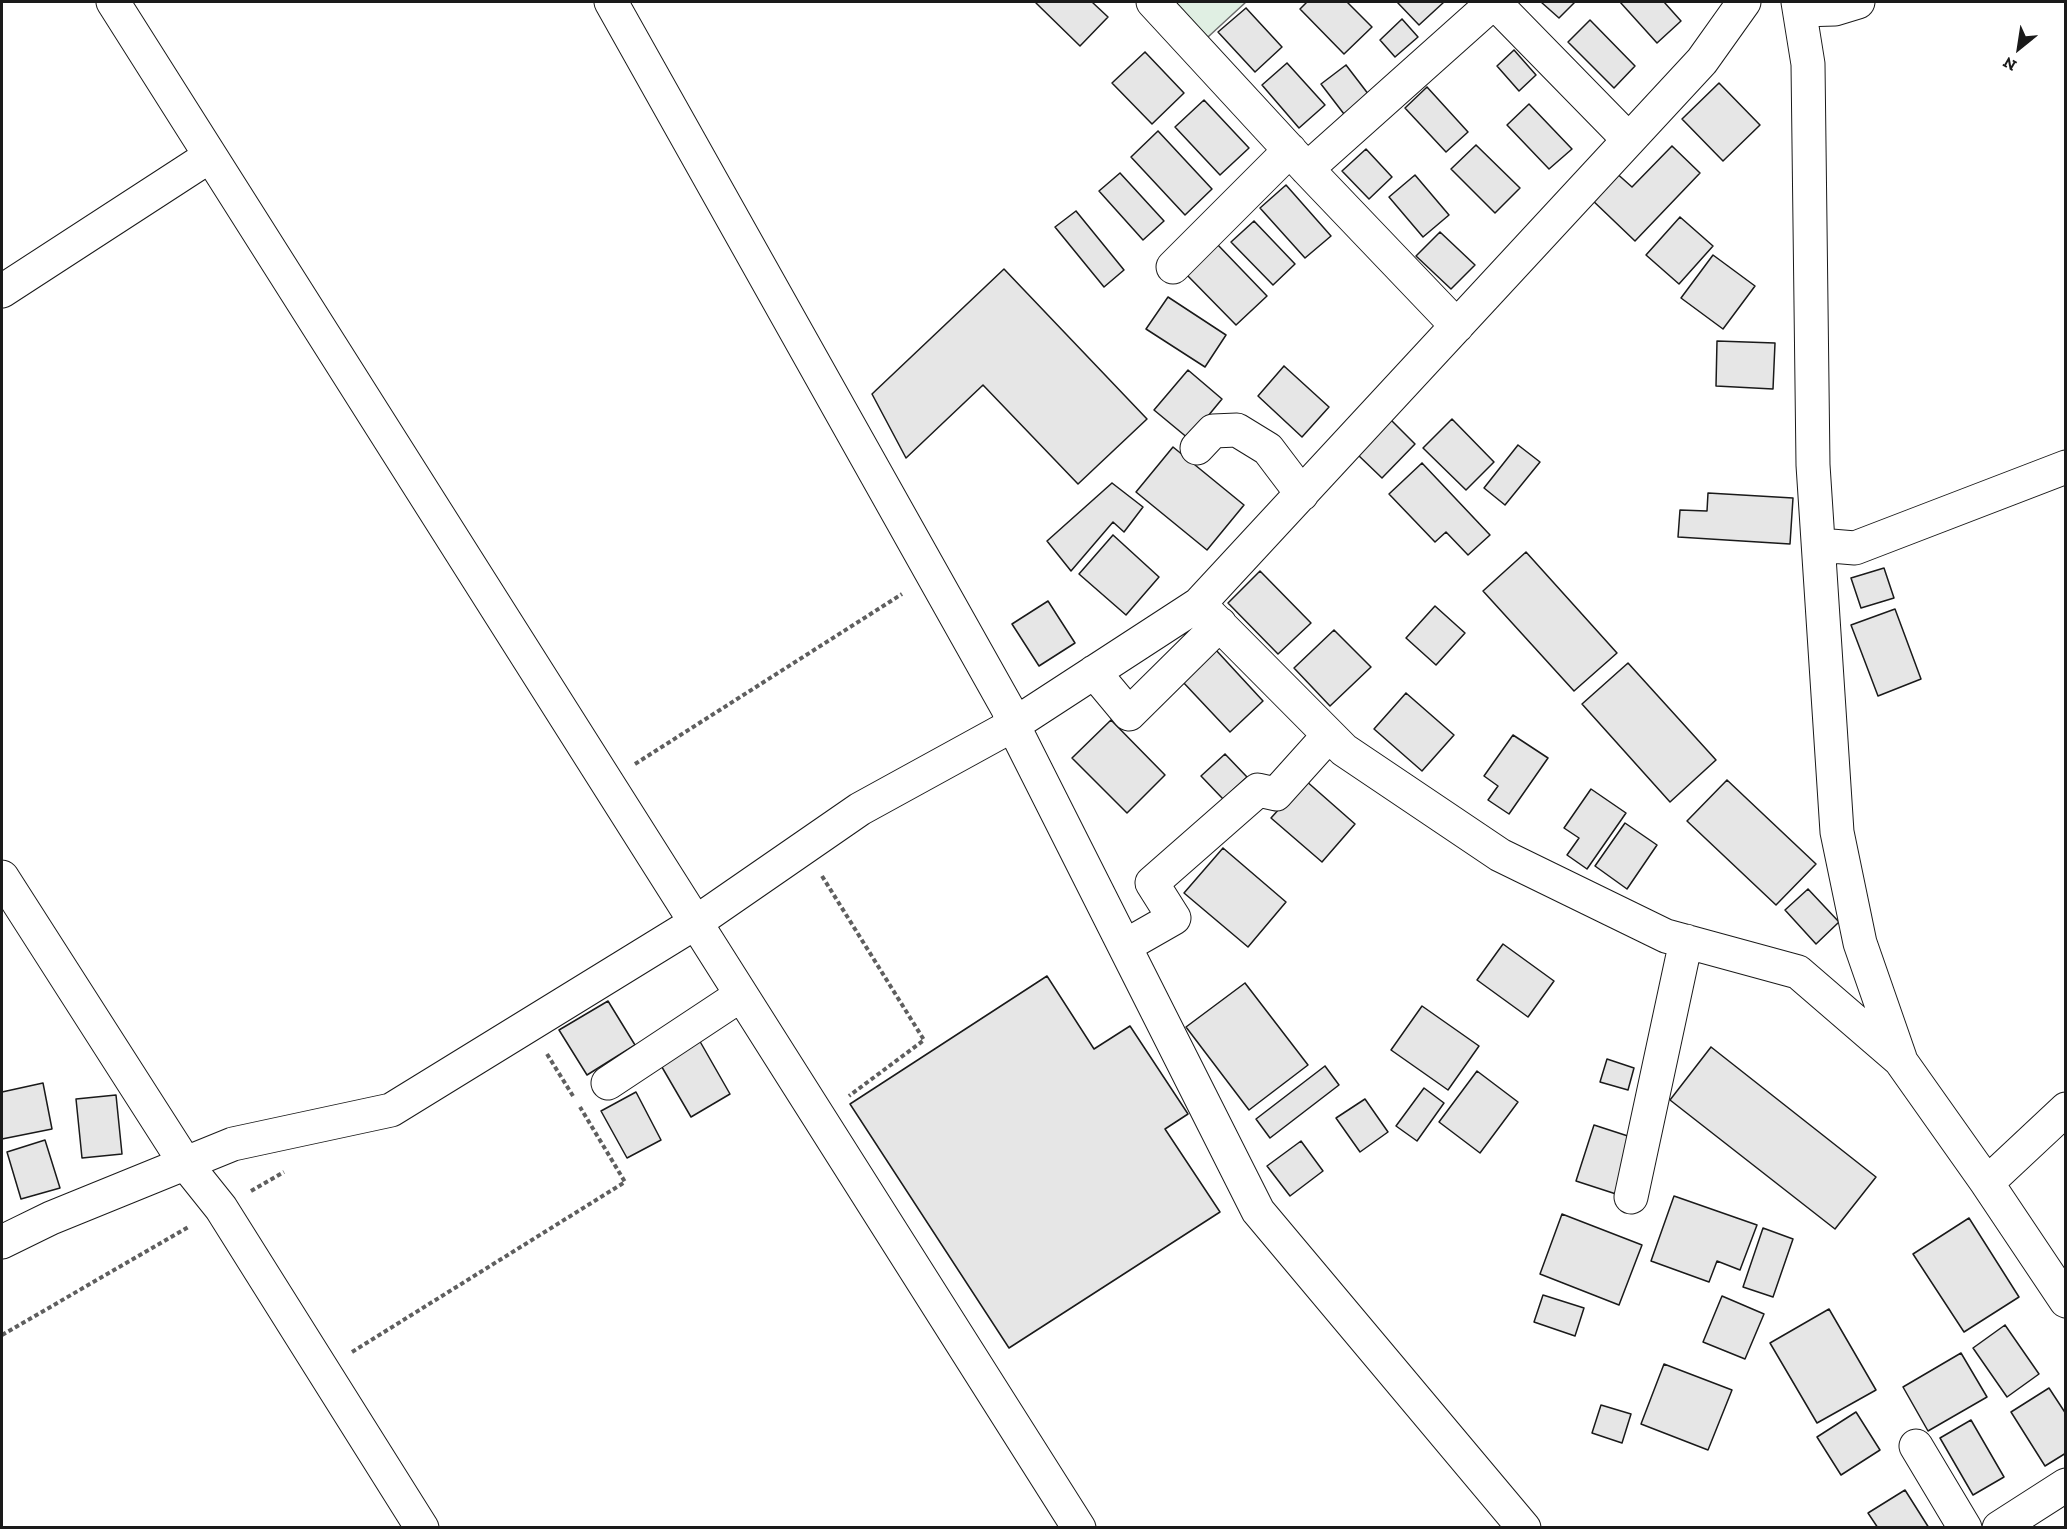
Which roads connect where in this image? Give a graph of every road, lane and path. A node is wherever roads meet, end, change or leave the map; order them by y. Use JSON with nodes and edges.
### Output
{"nodes":[{"id":1,"x":113,"y":2,"type":"edge"},
{"id":2,"x":610,"y":2,"type":"edge"},
{"id":3,"x":1153,"y":2,"type":"edge"},
{"id":4,"x":1744,"y":2,"type":"edge"},
{"id":5,"x":1858,"y":2,"type":"edge"},
{"id":6,"x":1800,"y":6,"type":"edge"},
{"id":7,"x":1629,"y":140,"type":"junction"},
{"id":8,"x":210,"y":156,"type":"junction"},
{"id":9,"x":1299,"y":159,"type":"junction"},
{"id":10,"x":1173,"y":267,"type":"dead end"},
{"id":11,"x":2,"y":291,"type":"edge"},
{"id":12,"x":1457,"y":326,"type":"junction"},
{"id":13,"x":1197,"y":448,"type":"dead end"},
{"id":14,"x":2066,"y":467,"type":"edge"},
{"id":15,"x":1302,"y":494,"type":"junction"},
{"id":16,"x":1819,"y":545,"type":"junction"},
{"id":17,"x":932,"y":574,"type":"junction"},
{"id":18,"x":1210,"y":614,"type":"junction"},
{"id":19,"x":1094,"y":672,"type":"junction"},
{"id":20,"x":1013,"y":725,"type":"junction"},
{"id":21,"x":1329,"y":735,"type":"junction"},
{"id":22,"x":606,"y":782,"type":"junction"},
{"id":23,"x":804,"y":847,"type":"junction"},
{"id":24,"x":2,"y":877,"type":"edge"},
{"id":25,"x":695,"y":923,"type":"junction"},
{"id":26,"x":1686,"y":941,"type":"junction"},
{"id":27,"x":1125,"y":946,"type":"junction"},
{"id":28,"x":741,"y":995,"type":"junction"},
{"id":29,"x":529,"y":1025,"type":"junction"},
{"id":30,"x":1900,"y":1060,"type":"junction"},
{"id":31,"x":608,"y":1083,"type":"dead end"},
{"id":32,"x":2066,"y":1108,"type":"edge"},
{"id":33,"x":819,"y":1118,"type":"junction"},
{"id":34,"x":186,"y":1163,"type":"junction"},
{"id":35,"x":1988,"y":1183,"type":"junction"},
{"id":36,"x":1631,"y":1197,"type":"dead end"},
{"id":37,"x":221,"y":1208,"type":"junction"},
{"id":38,"x":2,"y":1242,"type":"edge"},
{"id":39,"x":2066,"y":1301,"type":"edge"},
{"id":40,"x":2,"y":1335,"type":"edge"},
{"id":41,"x":323,"y":1370,"type":"junction"},
{"id":42,"x":1916,"y":1446,"type":"dead end"},
{"id":43,"x":2066,"y":1485,"type":"edge"},
{"id":44,"x":422,"y":1527,"type":"edge"},
{"id":45,"x":1079,"y":1527,"type":"edge"},
{"id":46,"x":1524,"y":1527,"type":"edge"},
{"id":47,"x":1965,"y":1527,"type":"edge"},
{"id":48,"x":1999,"y":1527,"type":"edge"}],
"edges":[{"from":1,"to":8,"type":"street"},
{"from":2,"to":17,"type":"street"},
{"from":3,"to":9,"type":"street"},
{"from":4,"to":7,"type":"street"},
{"from":5,"to":6,"type":"street"},
{"from":6,"to":16,"type":"street"},
{"from":7,"to":9,"type":"street"},
{"from":7,"to":12,"type":"street"},
{"from":8,"to":11,"type":"street"},
{"from":8,"to":22,"type":"street"},
{"from":9,"to":10,"type":"street"},
{"from":9,"to":12,"type":"street"},
{"from":12,"to":15,"type":"street"},
{"from":13,"to":15,"type":"street"},
{"from":14,"to":16,"type":"street"},
{"from":15,"to":18,"type":"street"},
{"from":16,"to":30,"type":"street"},
{"from":17,"to":20,"type":"street"},
{"from":17,"to":22,"type":"path"},
{"from":18,"to":19,"type":"street"},
{"from":18,"to":19,"type":"street"},
{"from":18,"to":21,"type":"street"},
{"from":19,"to":20,"type":"street"},
{"from":20,"to":23,"type":"street"},
{"from":20,"to":27,"type":"street"},
{"from":21,"to":26,"type":"street"},
{"from":21,"to":27,"type":"street"},
{"from":22,"to":25,"type":"street"},
{"from":23,"to":25,"type":"street"},
{"from":23,"to":33,"type":"path"},
{"from":24,"to":34,"type":"street"},
{"from":25,"to":28,"type":"street"},
{"from":25,"to":29,"type":"street"},
{"from":26,"to":30,"type":"street"},
{"from":26,"to":36,"type":"street"},
{"from":27,"to":46,"type":"street"},
{"from":28,"to":31,"type":"street"},
{"from":28,"to":33,"type":"street"},
{"from":29,"to":34,"type":"street"},
{"from":29,"to":41,"type":"path"},
{"from":30,"to":35,"type":"street"},
{"from":32,"to":35,"type":"street"},
{"from":33,"to":45,"type":"street"},
{"from":34,"to":37,"type":"street"},
{"from":34,"to":38,"type":"street"},
{"from":35,"to":39,"type":"street"},
{"from":37,"to":40,"type":"path"},
{"from":37,"to":41,"type":"street"},
{"from":41,"to":44,"type":"street"},
{"from":42,"to":47,"type":"street"},
{"from":43,"to":48,"type":"street"}]}
